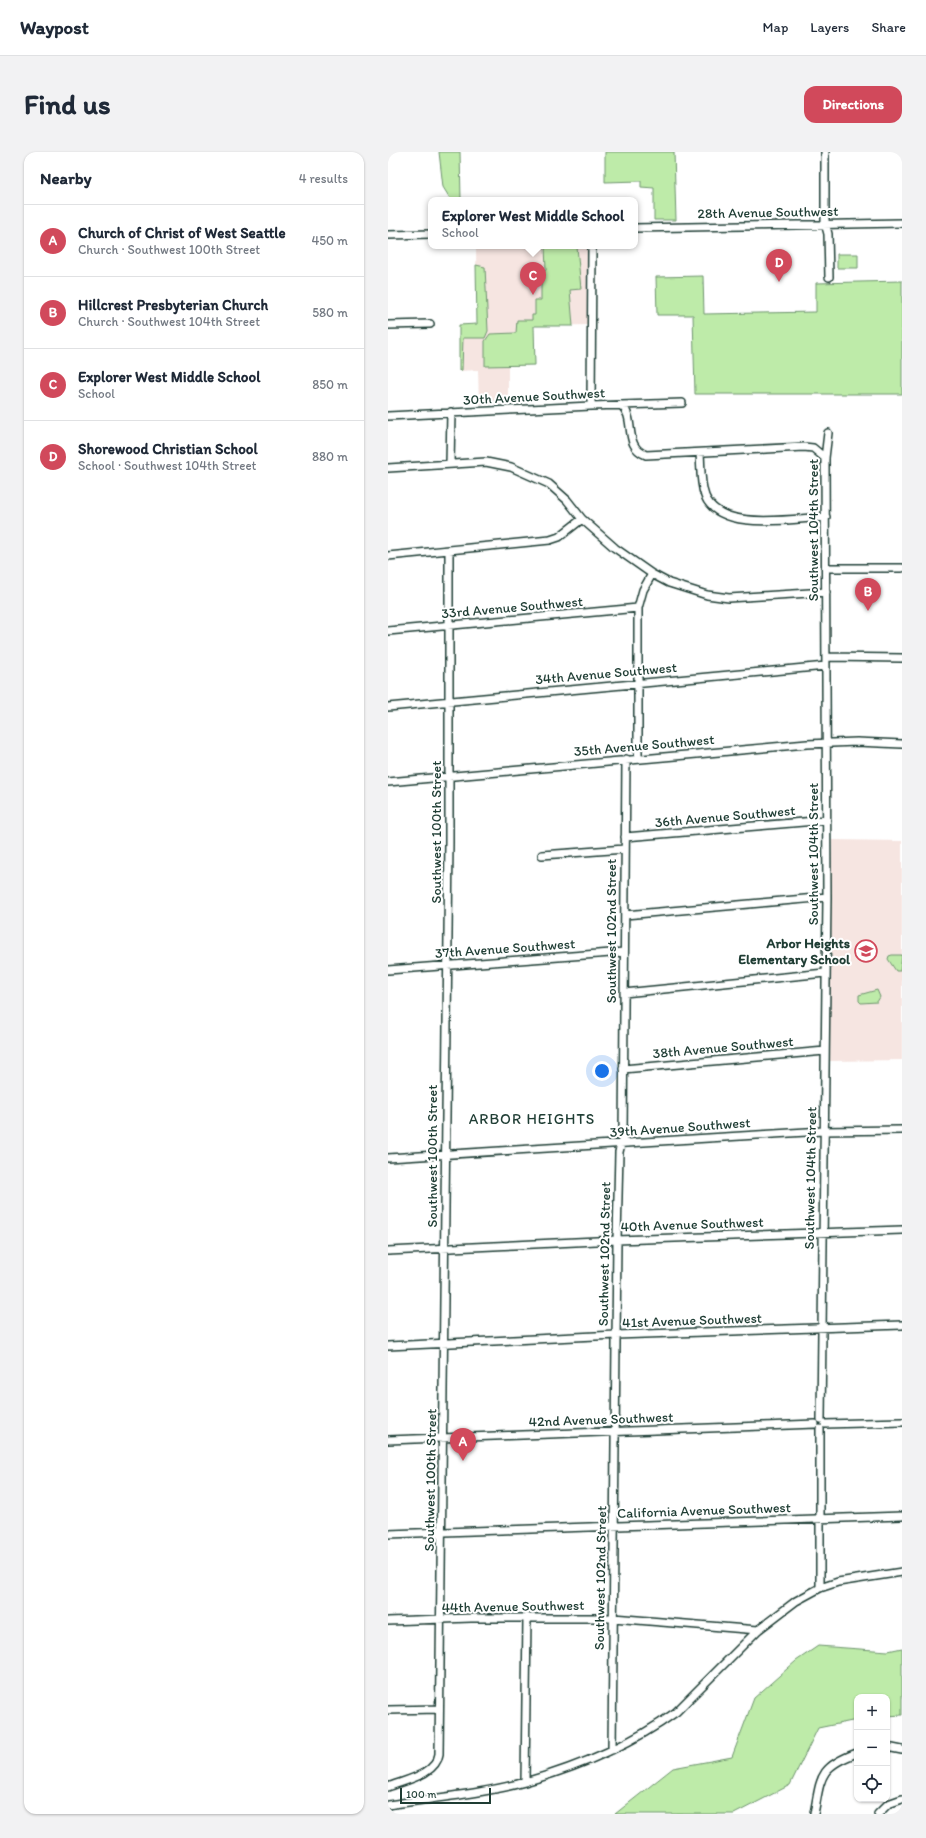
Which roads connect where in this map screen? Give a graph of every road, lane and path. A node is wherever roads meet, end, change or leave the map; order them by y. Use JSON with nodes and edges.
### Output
{"nodes":[{"id":1,"x":825,"y":152,"type":"edge"},
{"id":2,"x":825,"y":223,"type":"junction"},
{"id":3,"x":902,"y":223,"type":"edge"},
{"id":4,"x":638,"y":228,"type":"edge"},
{"id":5,"x":428,"y":234,"type":"edge"},
{"id":6,"x":388,"y":235,"type":"edge"},
{"id":7,"x":592,"y":249,"type":"edge"},
{"id":8,"x":829,"y":277,"type":"dead end"},
{"id":9,"x":430,"y":324,"type":"dead end"},
{"id":10,"x":388,"y":325,"type":"edge"},
{"id":11,"x":682,"y":403,"type":"dead end"},
{"id":12,"x":621,"y":405,"type":"junction"},
{"id":13,"x":591,"y":406,"type":"junction"},
{"id":14,"x":451,"y":412,"type":"junction"},
{"id":15,"x":388,"y":416,"type":"edge"},
{"id":16,"x":828,"y":433,"type":"dead end"},
{"id":17,"x":700,"y":453,"type":"junction"},
{"id":18,"x":825,"y":458,"type":"junction"},
{"id":19,"x":450,"y":464,"type":"junction"},
{"id":20,"x":388,"y":468,"type":"edge"},
{"id":21,"x":826,"y":517,"type":"junction"},
{"id":22,"x":582,"y":519,"type":"junction"},
{"id":23,"x":449,"y":551,"type":"junction"},
{"id":24,"x":388,"y":556,"type":"edge"},
{"id":25,"x":826,"y":568,"type":"junction"},
{"id":26,"x":902,"y":568,"type":"edge"},
{"id":27,"x":652,"y":574,"type":"junction"},
{"id":28,"x":826,"y":592,"type":"junction"},
{"id":29,"x":638,"y":608,"type":"junction"},
{"id":30,"x":449,"y":626,"type":"junction"},
{"id":31,"x":388,"y":631,"type":"edge"},
{"id":32,"x":826,"y":657,"type":"junction"},
{"id":33,"x":902,"y":658,"type":"edge"},
{"id":34,"x":826,"y":666,"type":"junction"},
{"id":35,"x":639,"y":683,"type":"junction"},
{"id":36,"x":449,"y":701,"type":"junction"},
{"id":37,"x":388,"y":707,"type":"edge"},
{"id":38,"x":826,"y":743,"type":"junction"},
{"id":39,"x":902,"y":744,"type":"edge"},
{"id":40,"x":638,"y":758,"type":"junction"},
{"id":41,"x":626,"y":759,"type":"junction"},
{"id":42,"x":449,"y":776,"type":"junction"},
{"id":43,"x":388,"y":782,"type":"edge"},
{"id":44,"x":827,"y":820,"type":"junction"},
{"id":45,"x":625,"y":837,"type":"junction"},
{"id":46,"x":625,"y":849,"type":"junction"},
{"id":47,"x":542,"y":855,"type":"dead end"},
{"id":48,"x":827,"y":897,"type":"junction"},
{"id":49,"x":625,"y":915,"type":"junction"},
{"id":50,"x":624,"y":952,"type":"junction"},
{"id":51,"x":448,"y":965,"type":"junction"},
{"id":52,"x":388,"y":970,"type":"edge"},
{"id":53,"x":825,"y":973,"type":"junction"},
{"id":54,"x":624,"y":993,"type":"junction"},
{"id":55,"x":825,"y":1051,"type":"junction"},
{"id":56,"x":624,"y":1069,"type":"junction"},
{"id":57,"x":902,"y":1130,"type":"edge"},
{"id":58,"x":823,"y":1131,"type":"junction"},
{"id":59,"x":621,"y":1143,"type":"junction"},
{"id":60,"x":444,"y":1155,"type":"junction"},
{"id":61,"x":388,"y":1158,"type":"edge"},
{"id":62,"x":902,"y":1230,"type":"edge"},
{"id":63,"x":822,"y":1232,"type":"junction"},
{"id":64,"x":617,"y":1240,"type":"junction"},
{"id":65,"x":445,"y":1248,"type":"junction"},
{"id":66,"x":388,"y":1251,"type":"edge"},
{"id":67,"x":902,"y":1325,"type":"edge"},
{"id":68,"x":822,"y":1328,"type":"junction"},
{"id":69,"x":616,"y":1335,"type":"junction"},
{"id":70,"x":444,"y":1343,"type":"junction"},
{"id":71,"x":388,"y":1346,"type":"edge"},
{"id":72,"x":902,"y":1422,"type":"edge"},
{"id":73,"x":820,"y":1424,"type":"junction"},
{"id":74,"x":615,"y":1431,"type":"junction"},
{"id":75,"x":443,"y":1438,"type":"junction"},
{"id":76,"x":388,"y":1440,"type":"edge"},
{"id":77,"x":902,"y":1516,"type":"edge"},
{"id":78,"x":819,"y":1519,"type":"junction"},
{"id":79,"x":614,"y":1527,"type":"junction"},
{"id":80,"x":442,"y":1532,"type":"junction"},
{"id":81,"x":388,"y":1534,"type":"edge"},
{"id":82,"x":902,"y":1572,"type":"edge"},
{"id":83,"x":820,"y":1588,"type":"junction"},
{"id":84,"x":527,"y":1618,"type":"junction"},
{"id":85,"x":613,"y":1618,"type":"junction"},
{"id":86,"x":440,"y":1620,"type":"junction"},
{"id":87,"x":388,"y":1621,"type":"edge"},
{"id":88,"x":758,"y":1630,"type":"junction"},
{"id":89,"x":439,"y":1709,"type":"junction"},
{"id":90,"x":388,"y":1710,"type":"edge"},
{"id":91,"x":890,"y":1748,"type":"edge"},
{"id":92,"x":612,"y":1750,"type":"junction"},
{"id":93,"x":902,"y":1750,"type":"edge"},
{"id":94,"x":854,"y":1754,"type":"edge"},
{"id":95,"x":525,"y":1782,"type":"junction"},
{"id":96,"x":388,"y":1787,"type":"edge"},
{"id":97,"x":902,"y":1799,"type":"edge"},
{"id":98,"x":388,"y":1805,"type":"edge"},
{"id":99,"x":814,"y":1814,"type":"edge"},
{"id":100,"x":878,"y":1814,"type":"edge"}],
"edges":[{"from":1,"to":2,"type":"street"},
{"from":2,"to":3,"type":"street","name":"28th Avenue Southwest"},
{"from":2,"to":4,"type":"street","name":"28th Avenue Southwest"},
{"from":2,"to":8,"type":"street"},
{"from":5,"to":6,"type":"street"},
{"from":7,"to":13,"type":"street"},
{"from":9,"to":10,"type":"street"},
{"from":11,"to":12,"type":"street","name":"30th Avenue Southwest"},
{"from":12,"to":13,"type":"street","name":"30th Avenue Southwest"},
{"from":12,"to":17,"type":"street"},
{"from":13,"to":14,"type":"street","name":"30th Avenue Southwest"},
{"from":14,"to":15,"type":"street","name":"30th Avenue Southwest"},
{"from":14,"to":19,"type":"street"},
{"from":16,"to":18,"type":"street","name":"Southwest 104th Street"},
{"from":17,"to":18,"type":"street"},
{"from":17,"to":21,"type":"street"},
{"from":18,"to":21,"type":"street","name":"Southwest 104th Street"},
{"from":19,"to":20,"type":"street"},
{"from":19,"to":22,"type":"street"},
{"from":21,"to":25,"type":"street","name":"Southwest 104th Street"},
{"from":22,"to":23,"type":"street"},
{"from":22,"to":27,"type":"street"},
{"from":23,"to":24,"type":"street"},
{"from":23,"to":30,"type":"street","name":"Southwest 100th Street"},
{"from":25,"to":26,"type":"street"},
{"from":25,"to":28,"type":"street","name":"Southwest 104th Street"},
{"from":27,"to":28,"type":"street"},
{"from":27,"to":29,"type":"street"},
{"from":28,"to":32,"type":"street","name":"Southwest 104th Street"},
{"from":29,"to":30,"type":"street","name":"33rd Avenue Southwest"},
{"from":29,"to":35,"type":"street"},
{"from":30,"to":31,"type":"street","name":"33rd Avenue Southwest"},
{"from":30,"to":36,"type":"street","name":"Southwest 100th Street"},
{"from":32,"to":33,"type":"street"},
{"from":32,"to":34,"type":"street","name":"Southwest 104th Street"},
{"from":34,"to":35,"type":"street","name":"34th Avenue Southwest"},
{"from":34,"to":38,"type":"street","name":"Southwest 104th Street"},
{"from":35,"to":36,"type":"street","name":"34th Avenue Southwest"},
{"from":35,"to":40,"type":"street"},
{"from":36,"to":37,"type":"street","name":"34th Avenue Southwest"},
{"from":36,"to":42,"type":"street","name":"Southwest 100th Street"},
{"from":38,"to":39,"type":"street","name":"35th Avenue Southwest"},
{"from":38,"to":40,"type":"street","name":"35th Avenue Southwest"},
{"from":38,"to":44,"type":"street","name":"Southwest 104th Street"},
{"from":40,"to":41,"type":"street","name":"35th Avenue Southwest"},
{"from":41,"to":42,"type":"street","name":"35th Avenue Southwest"},
{"from":41,"to":45,"type":"street","name":"Southwest 102nd Street"},
{"from":42,"to":43,"type":"street","name":"35th Avenue Southwest"},
{"from":42,"to":51,"type":"street","name":"Southwest 100th Street"},
{"from":44,"to":45,"type":"street","name":"36th Avenue Southwest"},
{"from":44,"to":48,"type":"street","name":"Southwest 104th Street"},
{"from":45,"to":46,"type":"street","name":"Southwest 102nd Street"},
{"from":46,"to":47,"type":"street"},
{"from":46,"to":49,"type":"street","name":"Southwest 102nd Street"},
{"from":48,"to":49,"type":"street"},
{"from":48,"to":53,"type":"street","name":"Southwest 104th Street"},
{"from":49,"to":50,"type":"street","name":"Southwest 102nd Street"},
{"from":50,"to":51,"type":"street","name":"37th Avenue Southwest"},
{"from":50,"to":54,"type":"street","name":"Southwest 102nd Street"},
{"from":51,"to":52,"type":"street","name":"37th Avenue Southwest"},
{"from":51,"to":60,"type":"street","name":"Southwest 100th Street"},
{"from":53,"to":54,"type":"street"},
{"from":53,"to":55,"type":"street","name":"Southwest 104th Street"},
{"from":54,"to":56,"type":"street","name":"Southwest 102nd Street"},
{"from":55,"to":56,"type":"street","name":"38th Avenue Southwest"},
{"from":55,"to":58,"type":"street","name":"Southwest 104th Street"},
{"from":56,"to":59,"type":"street","name":"Southwest 102nd Street"},
{"from":57,"to":58,"type":"street","name":"39th Avenue Southwest"},
{"from":58,"to":59,"type":"street","name":"39th Avenue Southwest"},
{"from":58,"to":63,"type":"street","name":"Southwest 104th Street"},
{"from":59,"to":60,"type":"street","name":"39th Avenue Southwest"},
{"from":59,"to":64,"type":"street","name":"Southwest 102nd Street"},
{"from":60,"to":61,"type":"street","name":"39th Avenue Southwest"},
{"from":60,"to":65,"type":"street","name":"Southwest 100th Street"},
{"from":62,"to":63,"type":"street","name":"40th Avenue Southwest"},
{"from":63,"to":64,"type":"street","name":"40th Avenue Southwest"},
{"from":63,"to":68,"type":"street","name":"Southwest 104th Street"},
{"from":64,"to":65,"type":"street","name":"40th Avenue Southwest"},
{"from":64,"to":69,"type":"street","name":"Southwest 102nd Street"},
{"from":65,"to":66,"type":"street","name":"40th Avenue Southwest"},
{"from":65,"to":70,"type":"street","name":"Southwest 100th Street"},
{"from":67,"to":68,"type":"street","name":"41st Avenue Southwest"},
{"from":68,"to":69,"type":"street","name":"41st Avenue Southwest"},
{"from":68,"to":73,"type":"street","name":"Southwest 104th Street"},
{"from":69,"to":70,"type":"street","name":"41st Avenue Southwest"},
{"from":69,"to":74,"type":"street","name":"Southwest 102nd Street"},
{"from":70,"to":71,"type":"street","name":"41st Avenue Southwest"},
{"from":70,"to":75,"type":"street","name":"Southwest 100th Street"},
{"from":72,"to":73,"type":"street","name":"42nd Avenue Southwest"},
{"from":73,"to":74,"type":"street","name":"42nd Avenue Southwest"},
{"from":73,"to":78,"type":"street","name":"Southwest 104th Street"},
{"from":74,"to":75,"type":"street","name":"42nd Avenue Southwest"},
{"from":74,"to":79,"type":"street","name":"Southwest 102nd Street"},
{"from":75,"to":76,"type":"street","name":"42nd Avenue Southwest"},
{"from":75,"to":80,"type":"street","name":"Southwest 100th Street"},
{"from":77,"to":78,"type":"street","name":"California Avenue Southwest"},
{"from":78,"to":79,"type":"street","name":"California Avenue Southwest"},
{"from":78,"to":83,"type":"street","name":"Southwest 104th Street"},
{"from":79,"to":80,"type":"street","name":"California Avenue Southwest"},
{"from":79,"to":85,"type":"street","name":"Southwest 102nd Street"},
{"from":80,"to":81,"type":"street","name":"California Avenue Southwest"},
{"from":80,"to":86,"type":"street","name":"Southwest 100th Street"},
{"from":82,"to":83,"type":"street"},
{"from":83,"to":88,"type":"street"},
{"from":84,"to":85,"type":"street","name":"44th Avenue Southwest"},
{"from":84,"to":86,"type":"street","name":"44th Avenue Southwest"},
{"from":84,"to":95,"type":"street"},
{"from":85,"to":88,"type":"street","name":"44th Avenue Southwest"},
{"from":85,"to":92,"type":"street","name":"Southwest 102nd Street"},
{"from":86,"to":87,"type":"street","name":"44th Avenue Southwest"},
{"from":86,"to":89,"type":"street","name":"Southwest 100th Street"},
{"from":88,"to":92,"type":"street"},
{"from":89,"to":90,"type":"street"},
{"from":89,"to":96,"type":"street","name":"Southwest 100th Street"},
{"from":91,"to":93,"type":"street"},
{"from":92,"to":95,"type":"street"},
{"from":94,"to":99,"type":"street"},
{"from":95,"to":98,"type":"street"},
{"from":97,"to":100,"type":"street"}]}
